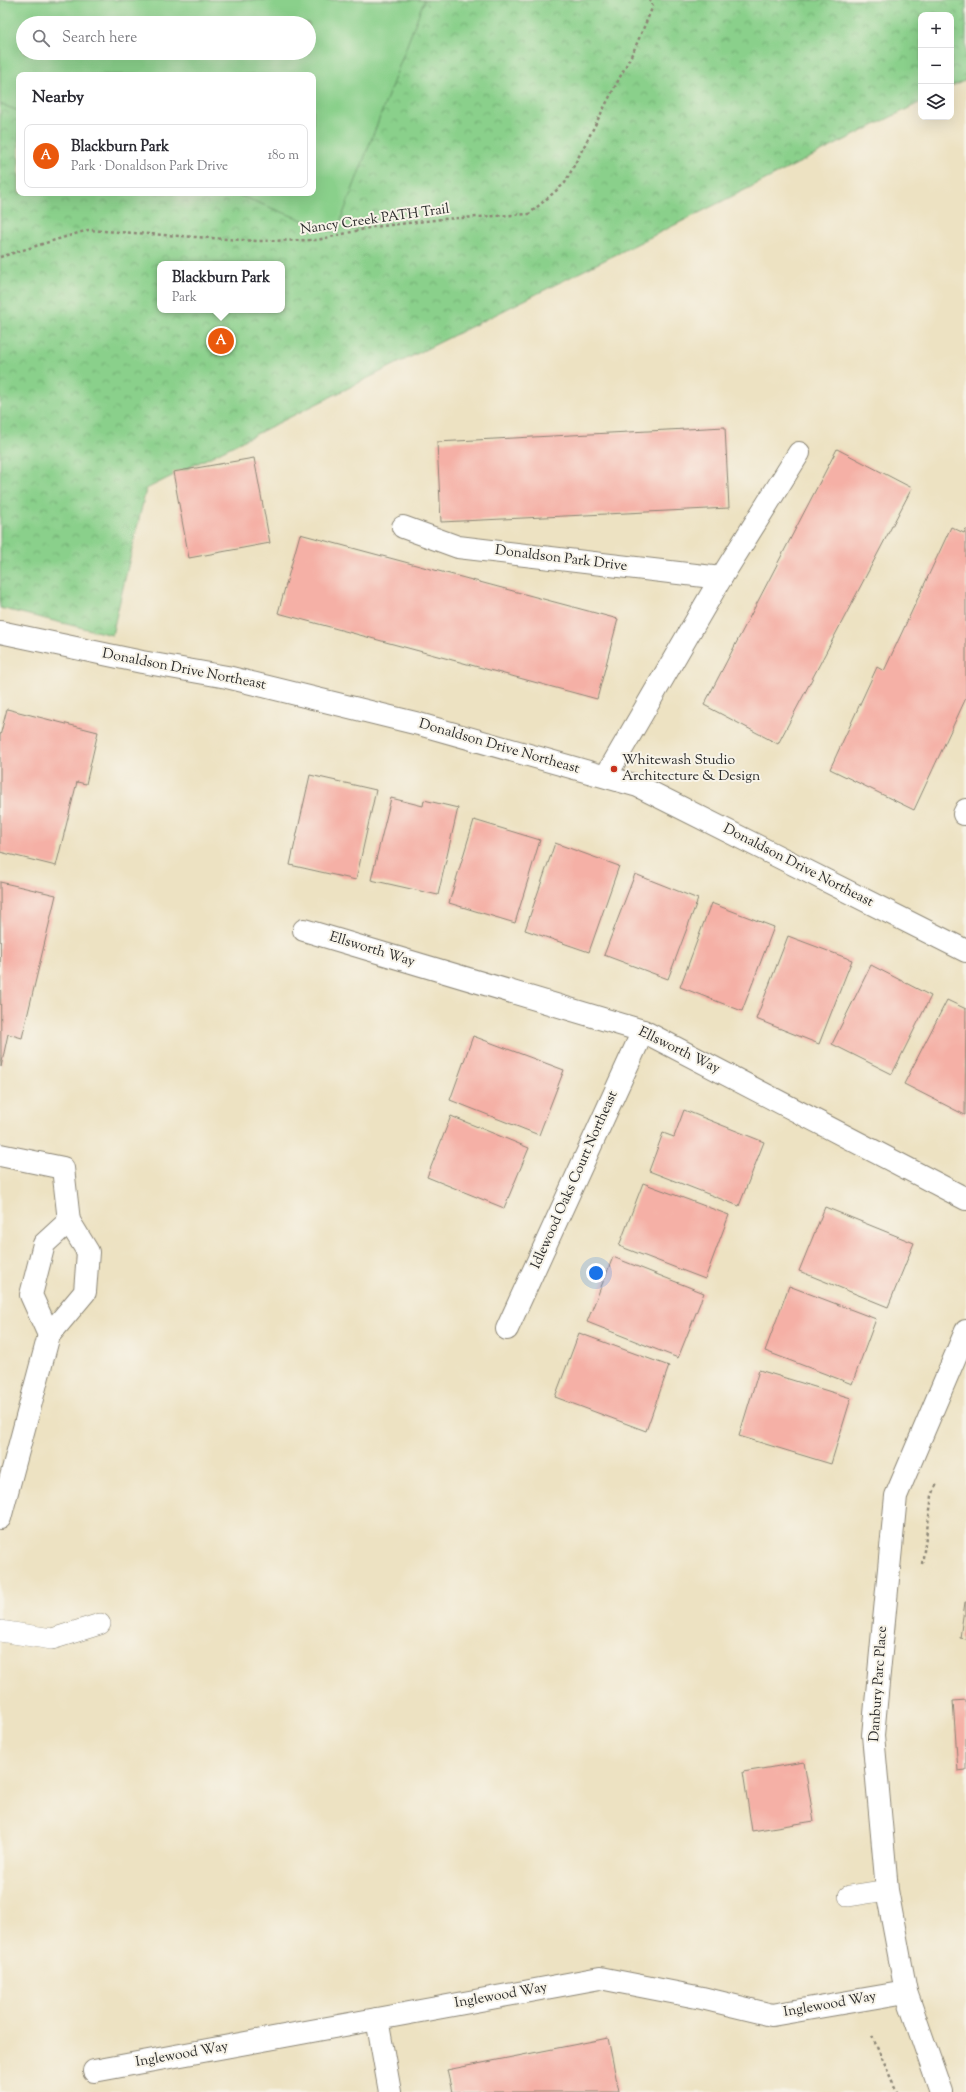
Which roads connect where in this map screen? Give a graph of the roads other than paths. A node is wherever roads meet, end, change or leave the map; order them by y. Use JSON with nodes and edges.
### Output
{"nodes":[{"id":1,"x":799,"y":453,"type":"dead end"},
{"id":2,"x":403,"y":527,"type":"dead end"},
{"id":3,"x":722,"y":578,"type":"junction"},
{"id":4,"x":0,"y":632,"type":"edge"},
{"id":5,"x":606,"y":776,"type":"junction"},
{"id":6,"x":304,"y":930,"type":"dead end"},
{"id":7,"x":966,"y":950,"type":"edge"},
{"id":8,"x":642,"y":1032,"type":"junction"},
{"id":9,"x":0,"y":1155,"type":"edge"},
{"id":10,"x":966,"y":1200,"type":"edge"},
{"id":11,"x":69,"y":1221,"type":"junction"},
{"id":12,"x":507,"y":1329,"type":"dead end"},
{"id":13,"x":966,"y":1331,"type":"edge"},
{"id":14,"x":49,"y":1335,"type":"junction"},
{"id":15,"x":0,"y":1518,"type":"edge"},
{"id":16,"x":100,"y":1624,"type":"dead end"},
{"id":17,"x":0,"y":1632,"type":"edge"},
{"id":18,"x":887,"y":1890,"type":"junction"},
{"id":19,"x":850,"y":1896,"type":"dead end"},
{"id":20,"x":906,"y":1992,"type":"junction"},
{"id":21,"x":377,"y":2019,"type":"junction"},
{"id":22,"x":94,"y":2072,"type":"dead end"},
{"id":23,"x":390,"y":2092,"type":"edge"},
{"id":24,"x":941,"y":2092,"type":"edge"}],
"edges":[{"from":1,"to":3,"type":"street"},
{"from":2,"to":3,"type":"street","name":"Donaldson Park Drive"},
{"from":3,"to":5,"type":"street"},
{"from":4,"to":5,"type":"street","name":"Donaldson Drive Northeast"},
{"from":5,"to":7,"type":"street","name":"Donaldson Drive Northeast"},
{"from":6,"to":8,"type":"street","name":"Ellsworth Way"},
{"from":8,"to":10,"type":"street","name":"Ellsworth Way"},
{"from":8,"to":12,"type":"street","name":"Idlewood Oaks Court Northeast"},
{"from":9,"to":11,"type":"street"},
{"from":11,"to":14,"type":"street"},
{"from":11,"to":14,"type":"street"},
{"from":13,"to":18,"type":"street","name":"Danbury Parc Place"},
{"from":14,"to":15,"type":"street"},
{"from":16,"to":17,"type":"lane"},
{"from":18,"to":19,"type":"lane"},
{"from":18,"to":20,"type":"street","name":"Danbury Parc Place"},
{"from":20,"to":21,"type":"street","name":"Inglewood Way"},
{"from":20,"to":24,"type":"street","name":"Danbury Parc Place"},
{"from":21,"to":22,"type":"street","name":"Inglewood Way"},
{"from":21,"to":23,"type":"street"}]}
